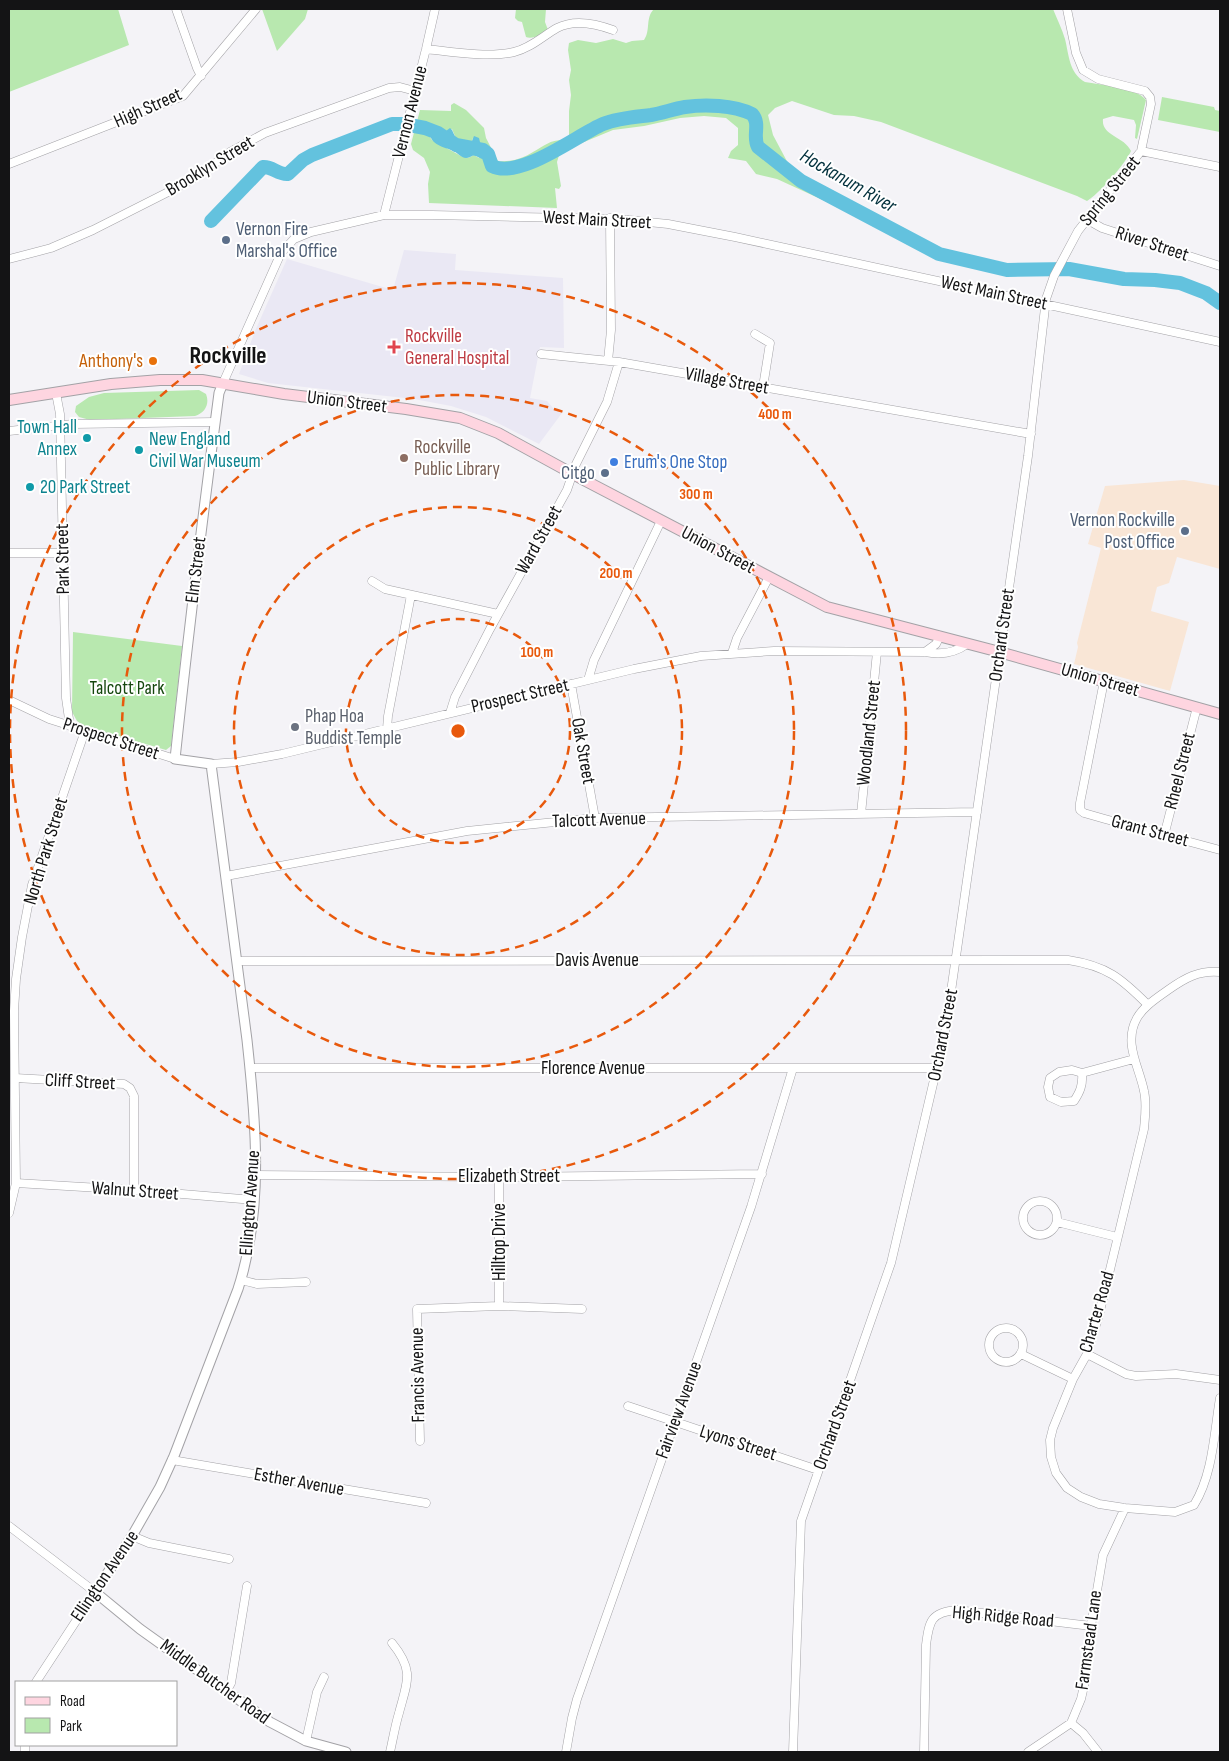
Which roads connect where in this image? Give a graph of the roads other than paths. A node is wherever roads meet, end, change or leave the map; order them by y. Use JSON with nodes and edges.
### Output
{"nodes":[{"id":1,"x":176,"y":9,"type":"edge"},
{"id":2,"x":256,"y":9,"type":"edge"},
{"id":3,"x":434,"y":9,"type":"edge"},
{"id":4,"x":1067,"y":9,"type":"edge"},
{"id":5,"x":613,"y":30,"type":"dead end"},
{"id":6,"x":426,"y":50,"type":"junction"},
{"id":7,"x":201,"y":76,"type":"junction"},
{"id":8,"x":415,"y":91,"type":"junction"},
{"id":9,"x":1141,"y":151,"type":"junction"},
{"id":10,"x":9,"y":164,"type":"edge"},
{"id":11,"x":1220,"y":167,"type":"edge"},
{"id":12,"x":384,"y":216,"type":"junction"},
{"id":13,"x":610,"y":218,"type":"junction"},
{"id":14,"x":1086,"y":219,"type":"junction"},
{"id":15,"x":9,"y":259,"type":"edge"},
{"id":16,"x":1220,"y":266,"type":"edge"},
{"id":17,"x":1045,"y":304,"type":"junction"},
{"id":18,"x":755,"y":334,"type":"dead end"},
{"id":19,"x":1220,"y":342,"type":"edge"},
{"id":20,"x":541,"y":354,"type":"dead end"},
{"id":21,"x":608,"y":361,"type":"junction"},
{"id":22,"x":619,"y":362,"type":"junction"},
{"id":23,"x":223,"y":383,"type":"junction"},
{"id":24,"x":762,"y":387,"type":"junction"},
{"id":25,"x":56,"y":393,"type":"junction"},
{"id":26,"x":9,"y":400,"type":"edge"},
{"id":27,"x":215,"y":422,"type":"junction"},
{"id":28,"x":60,"y":425,"type":"junction"},
{"id":29,"x":9,"y":431,"type":"edge"},
{"id":30,"x":1031,"y":434,"type":"junction"},
{"id":31,"x":572,"y":474,"type":"junction"},
{"id":32,"x":661,"y":521,"type":"junction"},
{"id":33,"x":9,"y":553,"type":"edge"},
{"id":34,"x":63,"y":553,"type":"junction"},
{"id":35,"x":769,"y":577,"type":"junction"},
{"id":36,"x":372,"y":581,"type":"dead end"},
{"id":37,"x":411,"y":595,"type":"junction"},
{"id":38,"x":498,"y":614,"type":"junction"},
{"id":39,"x":940,"y":636,"type":"junction"},
{"id":40,"x":967,"y":644,"type":"junction"},
{"id":41,"x":877,"y":652,"type":"junction"},
{"id":42,"x":925,"y":652,"type":"junction"},
{"id":43,"x":999,"y":652,"type":"junction"},
{"id":44,"x":732,"y":653,"type":"junction"},
{"id":45,"x":588,"y":680,"type":"junction"},
{"id":46,"x":1104,"y":682,"type":"junction"},
{"id":47,"x":571,"y":684,"type":"junction"},
{"id":48,"x":9,"y":700,"type":"edge"},
{"id":49,"x":1197,"y":707,"type":"junction"},
{"id":50,"x":450,"y":713,"type":"junction"},
{"id":51,"x":1220,"y":714,"type":"edge"},
{"id":52,"x":70,"y":726,"type":"junction"},
{"id":53,"x":387,"y":729,"type":"junction"},
{"id":54,"x":85,"y":731,"type":"junction"},
{"id":55,"x":175,"y":758,"type":"junction"},
{"id":56,"x":211,"y":764,"type":"junction"},
{"id":57,"x":977,"y":812,"type":"junction"},
{"id":58,"x":861,"y":814,"type":"junction"},
{"id":59,"x":595,"y":818,"type":"junction"},
{"id":60,"x":1164,"y":836,"type":"junction"},
{"id":61,"x":1220,"y":850,"type":"edge"},
{"id":62,"x":226,"y":876,"type":"junction"},
{"id":63,"x":957,"y":959,"type":"junction"},
{"id":64,"x":237,"y":961,"type":"junction"},
{"id":65,"x":1220,"y":972,"type":"edge"},
{"id":66,"x":1148,"y":1005,"type":"junction"},
{"id":67,"x":1134,"y":1059,"type":"junction"},
{"id":68,"x":250,"y":1068,"type":"junction"},
{"id":69,"x":794,"y":1068,"type":"junction"},
{"id":70,"x":937,"y":1068,"type":"junction"},
{"id":71,"x":1082,"y":1073,"type":"junction"},
{"id":72,"x":15,"y":1078,"type":"junction"},
{"id":73,"x":12,"y":1128,"type":"edge"},
{"id":74,"x":762,"y":1174,"type":"junction"},
{"id":75,"x":255,"y":1175,"type":"junction"},
{"id":76,"x":499,"y":1177,"type":"junction"},
{"id":77,"x":16,"y":1183,"type":"junction"},
{"id":78,"x":134,"y":1190,"type":"junction"},
{"id":79,"x":254,"y":1200,"type":"junction"},
{"id":80,"x":9,"y":1213,"type":"edge"},
{"id":81,"x":1057,"y":1222,"type":"junction"},
{"id":82,"x":1117,"y":1237,"type":"junction"},
{"id":83,"x":241,"y":1280,"type":"junction"},
{"id":84,"x":306,"y":1282,"type":"dead end"},
{"id":85,"x":499,"y":1306,"type":"junction"},
{"id":86,"x":582,"y":1308,"type":"dead end"},
{"id":87,"x":417,"y":1309,"type":"joint"},
{"id":88,"x":1021,"y":1354,"type":"junction"},
{"id":89,"x":1087,"y":1354,"type":"junction"},
{"id":90,"x":1074,"y":1379,"type":"junction"},
{"id":91,"x":1220,"y":1380,"type":"edge"},
{"id":92,"x":1220,"y":1398,"type":"edge"},
{"id":93,"x":628,"y":1406,"type":"dead end"},
{"id":94,"x":675,"y":1422,"type":"junction"},
{"id":95,"x":420,"y":1441,"type":"dead end"},
{"id":96,"x":172,"y":1460,"type":"junction"},
{"id":97,"x":818,"y":1470,"type":"junction"},
{"id":98,"x":426,"y":1504,"type":"dead end"},
{"id":99,"x":1124,"y":1508,"type":"junction"},
{"id":100,"x":9,"y":1526,"type":"edge"},
{"id":101,"x":132,"y":1536,"type":"junction"},
{"id":102,"x":229,"y":1559,"type":"dead end"},
{"id":103,"x":247,"y":1586,"type":"dead end"},
{"id":104,"x":95,"y":1592,"type":"junction"},
{"id":105,"x":1090,"y":1626,"type":"junction"},
{"id":106,"x":392,"y":1643,"type":"dead end"},
{"id":107,"x":324,"y":1677,"type":"dead end"},
{"id":108,"x":37,"y":1681,"type":"edge"},
{"id":109,"x":226,"y":1692,"type":"junction"},
{"id":110,"x":1071,"y":1723,"type":"junction"},
{"id":111,"x":306,"y":1741,"type":"junction"},
{"id":112,"x":346,"y":1752,"type":"edge"},
{"id":113,"x":390,"y":1752,"type":"edge"},
{"id":114,"x":566,"y":1752,"type":"edge"},
{"id":115,"x":793,"y":1752,"type":"edge"},
{"id":116,"x":924,"y":1752,"type":"edge"},
{"id":117,"x":1028,"y":1752,"type":"edge"},
{"id":118,"x":1098,"y":1752,"type":"edge"}],
"edges":[{"from":1,"to":7,"type":"street"},
{"from":2,"to":7,"type":"street","name":"High Street"},
{"from":3,"to":6,"type":"street","name":"Vernon Avenue"},
{"from":4,"to":9,"type":"street"},
{"from":5,"to":6,"type":"street"},
{"from":6,"to":8,"type":"street","name":"Vernon Avenue"},
{"from":7,"to":10,"type":"street","name":"High Street"},
{"from":8,"to":12,"type":"street","name":"Vernon Avenue"},
{"from":8,"to":15,"type":"street","name":"Brooklyn Street"},
{"from":9,"to":11,"type":"street","name":"Spring Street"},
{"from":9,"to":14,"type":"street","name":"Spring Street"},
{"from":12,"to":13,"type":"street","name":"West Main Street"},
{"from":12,"to":23,"type":"street","name":"West Main Street"},
{"from":13,"to":17,"type":"street","name":"West Main Street"},
{"from":13,"to":21,"type":"street"},
{"from":14,"to":16,"type":"street","name":"River Street"},
{"from":14,"to":17,"type":"street","name":"Spring Street"},
{"from":17,"to":19,"type":"street","name":"West Main Street"},
{"from":17,"to":30,"type":"street","name":"Orchard Street"},
{"from":18,"to":24,"type":"street"},
{"from":20,"to":21,"type":"street","name":"Village Street"},
{"from":21,"to":22,"type":"street","name":"Village Street"},
{"from":22,"to":24,"type":"street","name":"Village Street"},
{"from":22,"to":31,"type":"street","name":"Ward Street"},
{"from":23,"to":25,"type":"main road"},
{"from":23,"to":27,"type":"street","name":"Elm Street"},
{"from":23,"to":31,"type":"main road","name":"Union Street"},
{"from":24,"to":30,"type":"street","name":"Village Street"},
{"from":25,"to":26,"type":"main road"},
{"from":25,"to":28,"type":"street","name":"Park Street"},
{"from":27,"to":28,"type":"street"},
{"from":27,"to":55,"type":"street","name":"Elm Street"},
{"from":28,"to":29,"type":"street"},
{"from":28,"to":34,"type":"street","name":"Park Street"},
{"from":30,"to":43,"type":"street","name":"Orchard Street"},
{"from":31,"to":32,"type":"main road","name":"Union Street"},
{"from":31,"to":38,"type":"street","name":"Ward Street"},
{"from":32,"to":35,"type":"main road","name":"Union Street"},
{"from":32,"to":45,"type":"street"},
{"from":33,"to":34,"type":"street"},
{"from":34,"to":52,"type":"street","name":"Park Street"},
{"from":35,"to":39,"type":"main road","name":"Union Street"},
{"from":35,"to":44,"type":"street"},
{"from":36,"to":37,"type":"street"},
{"from":37,"to":38,"type":"street"},
{"from":37,"to":53,"type":"street"},
{"from":38,"to":50,"type":"street","name":"Ward Street"},
{"from":39,"to":40,"type":"main road","name":"Union Street"},
{"from":39,"to":42,"type":"street"},
{"from":40,"to":42,"type":"street","name":"Prospect Street"},
{"from":40,"to":43,"type":"main road","name":"Union Street"},
{"from":41,"to":42,"type":"street","name":"Prospect Street"},
{"from":41,"to":44,"type":"street","name":"Prospect Street"},
{"from":41,"to":58,"type":"street","name":"Woodland Street"},
{"from":43,"to":46,"type":"main road","name":"Union Street"},
{"from":43,"to":57,"type":"street","name":"Orchard Street"},
{"from":44,"to":45,"type":"street","name":"Prospect Street"},
{"from":45,"to":47,"type":"street","name":"Prospect Street"},
{"from":46,"to":49,"type":"main road","name":"Union Street"},
{"from":46,"to":60,"type":"street","name":"Grant Street"},
{"from":47,"to":50,"type":"street","name":"Prospect Street"},
{"from":47,"to":59,"type":"street","name":"Oak Street"},
{"from":48,"to":52,"type":"street","name":"Prospect Street"},
{"from":49,"to":51,"type":"main road","name":"Union Street"},
{"from":49,"to":60,"type":"street","name":"Rheel Street"},
{"from":50,"to":53,"type":"street","name":"Prospect Street"},
{"from":52,"to":54,"type":"street","name":"Prospect Street"},
{"from":53,"to":56,"type":"street","name":"Prospect Street"},
{"from":54,"to":55,"type":"street","name":"Prospect Street"},
{"from":54,"to":72,"type":"street","name":"North Park Street"},
{"from":55,"to":56,"type":"street","name":"Prospect Street"},
{"from":56,"to":62,"type":"street","name":"Ellington Avenue"},
{"from":57,"to":58,"type":"street","name":"Talcott Avenue"},
{"from":57,"to":63,"type":"street","name":"Orchard Street"},
{"from":58,"to":59,"type":"street","name":"Talcott Avenue"},
{"from":59,"to":62,"type":"street","name":"Talcott Avenue"},
{"from":60,"to":61,"type":"street","name":"Grant Street"},
{"from":62,"to":64,"type":"street","name":"Ellington Avenue"},
{"from":63,"to":64,"type":"street","name":"Davis Avenue"},
{"from":63,"to":66,"type":"street","name":"Davis Avenue"},
{"from":63,"to":70,"type":"street","name":"Orchard Street"},
{"from":64,"to":68,"type":"street","name":"Ellington Avenue"},
{"from":65,"to":66,"type":"street","name":"Charter Road"},
{"from":66,"to":67,"type":"street","name":"Charter Road"},
{"from":67,"to":71,"type":"street"},
{"from":67,"to":82,"type":"street","name":"Charter Road"},
{"from":68,"to":69,"type":"street","name":"Florence Avenue"},
{"from":68,"to":75,"type":"street","name":"Ellington Avenue"},
{"from":69,"to":70,"type":"street","name":"Florence Avenue"},
{"from":69,"to":74,"type":"street","name":"Fairview Avenue"},
{"from":70,"to":97,"type":"street","name":"Orchard Street"},
{"from":71,"to":71,"type":"street"},
{"from":72,"to":73,"type":"street","name":"North Park Street"},
{"from":72,"to":78,"type":"street","name":"Cliff Street"},
{"from":73,"to":77,"type":"street","name":"North Park Street"},
{"from":74,"to":76,"type":"street","name":"Elizabeth Street"},
{"from":74,"to":94,"type":"street","name":"Fairview Avenue"},
{"from":75,"to":76,"type":"street","name":"Elizabeth Street"},
{"from":75,"to":79,"type":"street","name":"Ellington Avenue"},
{"from":76,"to":85,"type":"street","name":"Hilltop Drive"},
{"from":77,"to":78,"type":"street","name":"Walnut Street"},
{"from":77,"to":80,"type":"street","name":"North Park Street"},
{"from":78,"to":79,"type":"street","name":"Walnut Street"},
{"from":79,"to":83,"type":"street","name":"Ellington Avenue"},
{"from":81,"to":81,"type":"street"},
{"from":81,"to":82,"type":"street"},
{"from":82,"to":89,"type":"street","name":"Charter Road"},
{"from":83,"to":84,"type":"street"},
{"from":83,"to":96,"type":"street","name":"Ellington Avenue"},
{"from":85,"to":86,"type":"street","name":"Hilltop Drive"},
{"from":85,"to":87,"type":"street","name":"Hilltop Drive"},
{"from":87,"to":95,"type":"street","name":"Francis Avenue"},
{"from":88,"to":88,"type":"street"},
{"from":88,"to":90,"type":"street"},
{"from":89,"to":90,"type":"street","name":"Charter Road"},
{"from":89,"to":91,"type":"street"},
{"from":90,"to":99,"type":"street","name":"Charter Road"},
{"from":92,"to":99,"type":"street","name":"Charter Road"},
{"from":93,"to":94,"type":"street","name":"Lyons Street"},
{"from":94,"to":97,"type":"street","name":"Lyons Street"},
{"from":94,"to":114,"type":"street","name":"Fairview Avenue"},
{"from":96,"to":98,"type":"street","name":"Esther Avenue"},
{"from":96,"to":101,"type":"street","name":"Ellington Avenue"},
{"from":97,"to":115,"type":"street","name":"Orchard Street"},
{"from":99,"to":105,"type":"street","name":"Farmstead Lane"},
{"from":100,"to":104,"type":"street"},
{"from":101,"to":102,"type":"street"},
{"from":101,"to":104,"type":"street","name":"Ellington Avenue"},
{"from":103,"to":109,"type":"street"},
{"from":104,"to":108,"type":"street","name":"Ellington Avenue"},
{"from":104,"to":109,"type":"street","name":"Middle Butcher Road"},
{"from":105,"to":110,"type":"street","name":"Farmstead Lane"},
{"from":105,"to":116,"type":"street","name":"High Ridge Road"},
{"from":106,"to":113,"type":"street"},
{"from":107,"to":111,"type":"street"},
{"from":109,"to":111,"type":"street","name":"Middle Butcher Road"},
{"from":110,"to":117,"type":"street"},
{"from":110,"to":118,"type":"street"},
{"from":111,"to":112,"type":"street","name":"Middle Butcher Road"}]}
